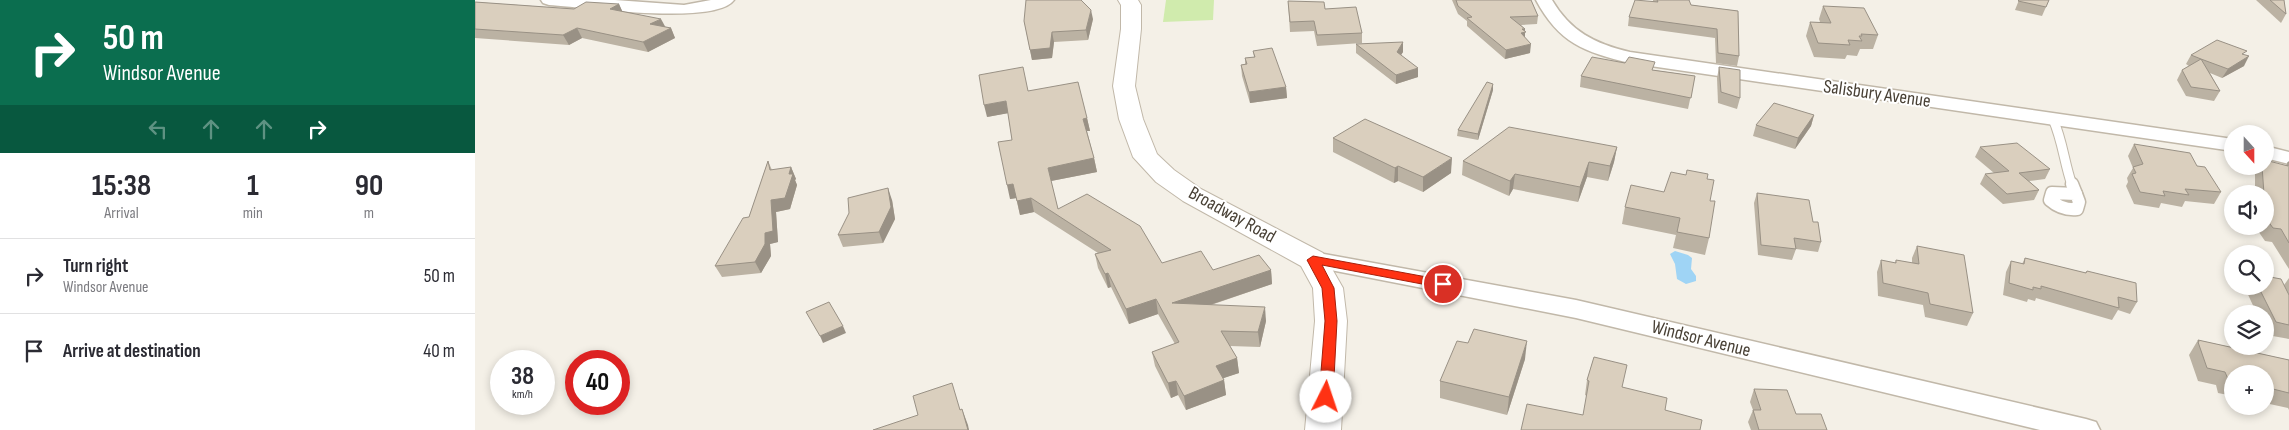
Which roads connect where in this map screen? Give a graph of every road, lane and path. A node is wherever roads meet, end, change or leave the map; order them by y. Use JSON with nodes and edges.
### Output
{"nodes":[{"id":1,"x":549,"y":0,"type":"edge"},
{"id":2,"x":726,"y":0,"type":"edge"},
{"id":3,"x":1128,"y":0,"type":"edge"},
{"id":4,"x":1544,"y":0,"type":"edge"},
{"id":5,"x":2053,"y":119,"type":"junction"},
{"id":6,"x":2224,"y":144,"type":"edge"},
{"id":7,"x":2274,"y":154,"type":"edge"},
{"id":8,"x":2289,"y":158,"type":"edge"},
{"id":9,"x":2076,"y":194,"type":"dead end"},
{"id":10,"x":1313,"y":260,"type":"junction"},
{"id":11,"x":1323,"y":430,"type":"edge"},
{"id":12,"x":2086,"y":430,"type":"edge"}],
"edges":[{"from":1,"to":2,"type":"street"},
{"from":3,"to":10,"type":"street","name":"Broadway Road"},
{"from":4,"to":5,"type":"street","name":"Salisbury Avenue"},
{"from":5,"to":6,"type":"street","name":"Salisbury Avenue"},
{"from":5,"to":9,"type":"lane"},
{"from":7,"to":8,"type":"street"},
{"from":10,"to":11,"type":"street"},
{"from":10,"to":12,"type":"street","name":"Windsor Avenue"}]}
